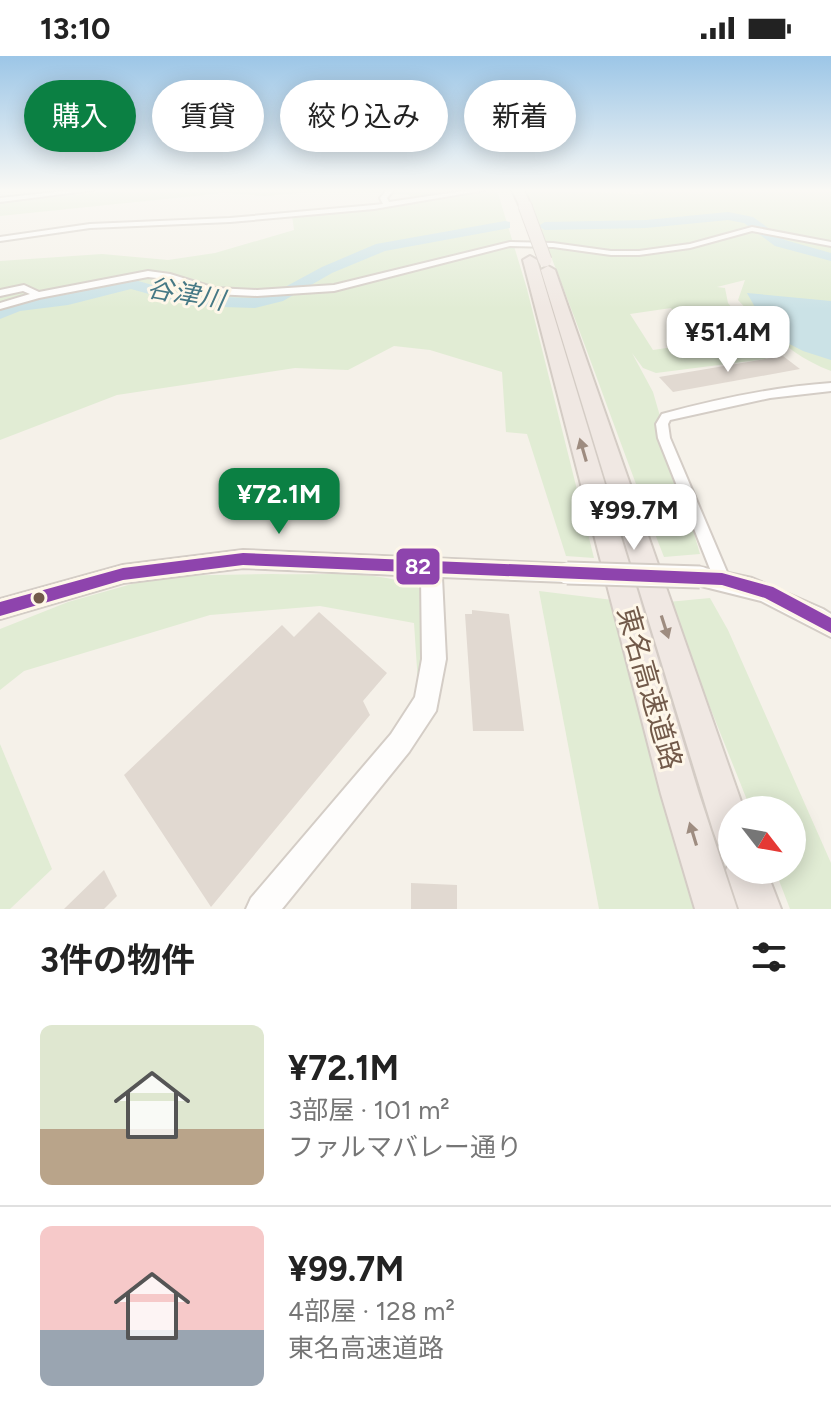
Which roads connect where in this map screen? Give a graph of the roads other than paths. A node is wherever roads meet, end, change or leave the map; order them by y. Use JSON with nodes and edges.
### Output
{"nodes":[{"id":1,"x":64,"y":230,"type":"edge"},
{"id":2,"x":526,"y":230,"type":"edge"},
{"id":3,"x":749,"y":230,"type":"edge"},
{"id":4,"x":769,"y":230,"type":"edge"},
{"id":5,"x":0,"y":239,"type":"edge"},
{"id":6,"x":831,"y":244,"type":"edge"},
{"id":7,"x":537,"y":260,"type":"junction"},
{"id":8,"x":0,"y":293,"type":"edge"},
{"id":9,"x":38,"y":295,"type":"junction"},
{"id":10,"x":0,"y":306,"type":"edge"},
{"id":11,"x":831,"y":387,"type":"edge"},
{"id":12,"x":431,"y":566,"type":"junction"},
{"id":13,"x":711,"y":578,"type":"junction"},
{"id":14,"x":0,"y":609,"type":"edge"},
{"id":15,"x":831,"y":626,"type":"edge"},
{"id":16,"x":720,"y":796,"type":"edge"},
{"id":17,"x":751,"y":884,"type":"edge"},
{"id":18,"x":262,"y":909,"type":"edge"},
{"id":19,"x":716,"y":909,"type":"edge"},
{"id":20,"x":760,"y":909,"type":"edge"}],
"edges":[{"from":1,"to":5,"type":"street"},
{"from":2,"to":7,"type":"highway","name":"東名高速道路"},
{"from":3,"to":9,"type":"street"},
{"from":4,"to":6,"type":"street"},
{"from":7,"to":16,"type":"highway","name":"東名高速道路","one_way":true},
{"from":19,"to":7,"type":"highway","name":"東名高速道路","one_way":true},
{"from":8,"to":9,"type":"street"},
{"from":9,"to":10,"type":"street"},
{"from":11,"to":13,"type":"street"},
{"from":12,"to":13,"type":"street","bridge":true},
{"from":12,"to":14,"type":"street"},
{"from":12,"to":18,"type":"street"},
{"from":13,"to":15,"type":"street"},
{"from":17,"to":20,"type":"highway"}]}
